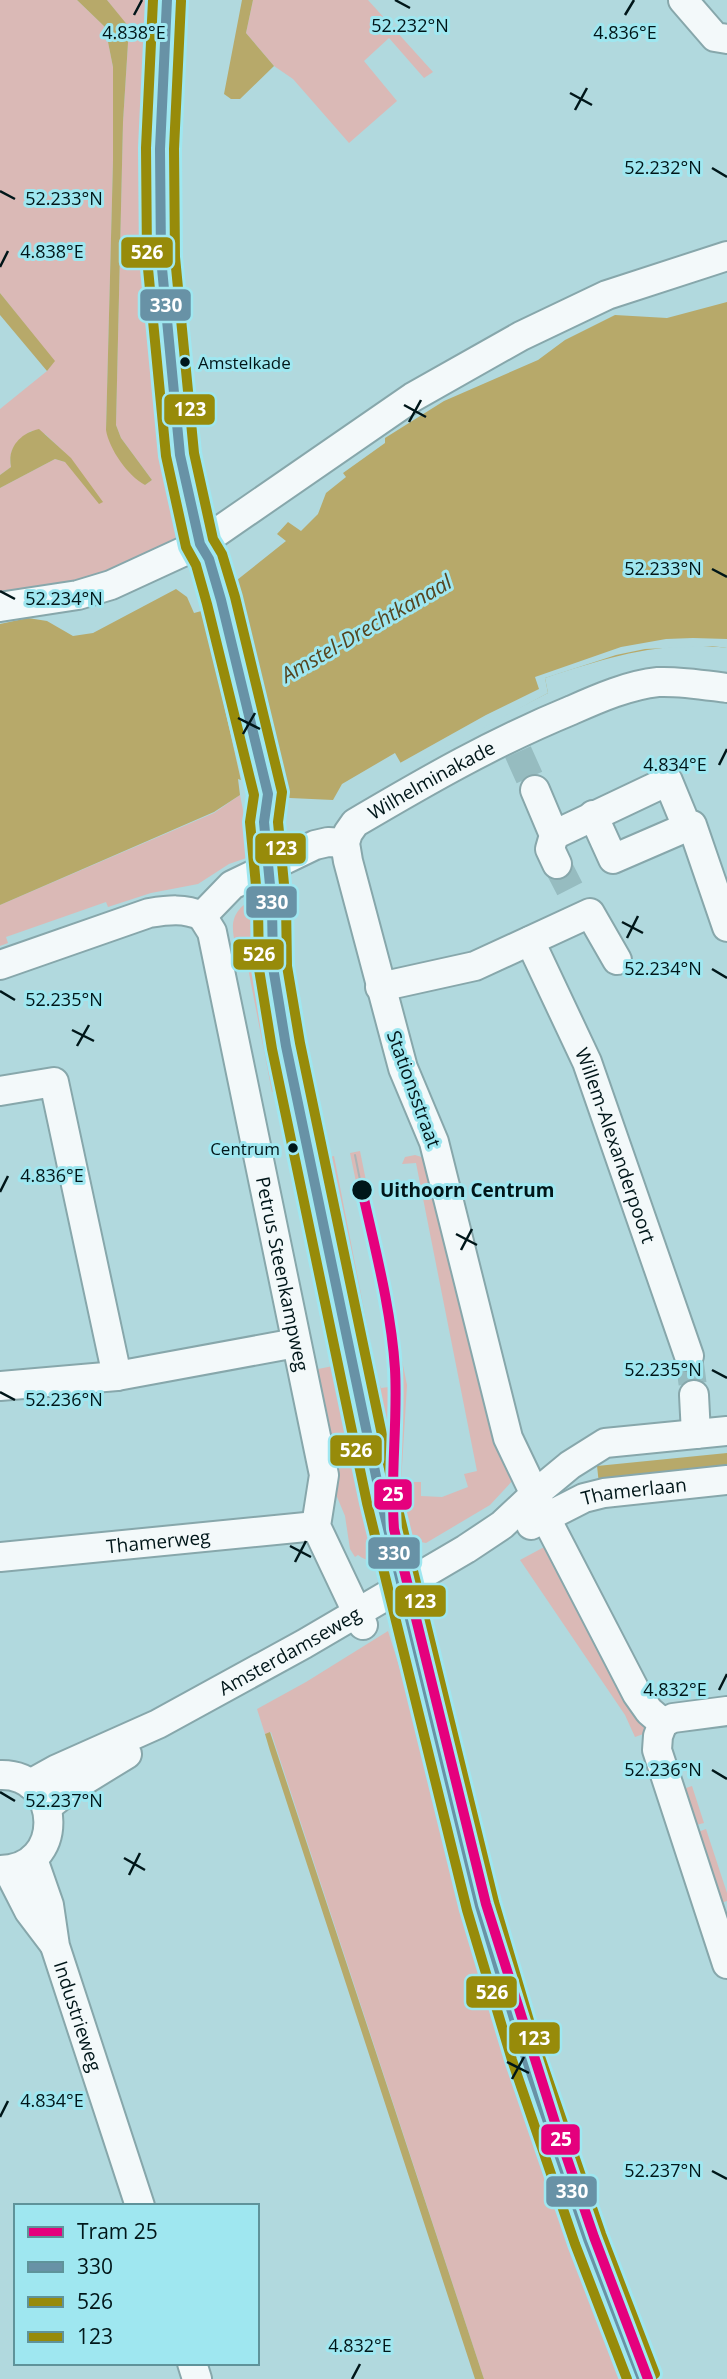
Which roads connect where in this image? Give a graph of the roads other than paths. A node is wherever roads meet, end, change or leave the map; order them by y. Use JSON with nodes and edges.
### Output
{"nodes":[{"id":1,"x":683,"y":0,"type":"edge"},
{"id":2,"x":727,"y":39,"type":"edge"},
{"id":3,"x":727,"y":256,"type":"edge"},
{"id":4,"x":0,"y":607,"type":"edge"},
{"id":5,"x":727,"y":688,"type":"edge"},
{"id":6,"x":535,"y":790,"type":"tunnel mouth"},
{"id":7,"x":593,"y":815,"type":"junction"},
{"id":8,"x":687,"y":827,"type":"junction"},
{"id":9,"x":554,"y":835,"type":"junction"},
{"id":10,"x":345,"y":843,"type":"junction"},
{"id":11,"x":557,"y":864,"type":"tunnel mouth"},
{"id":12,"x":202,"y":916,"type":"junction"},
{"id":13,"x":726,"y":920,"type":"edge"},
{"id":14,"x":530,"y":941,"type":"junction"},
{"id":15,"x":617,"y":960,"type":"dead end"},
{"id":16,"x":0,"y":965,"type":"edge"},
{"id":17,"x":380,"y":987,"type":"junction"},
{"id":18,"x":0,"y":1091,"type":"edge"},
{"id":19,"x":296,"y":1343,"type":"junction"},
{"id":20,"x":690,"y":1356,"type":"tunnel mouth"},
{"id":21,"x":117,"y":1376,"type":"junction"},
{"id":22,"x":0,"y":1385,"type":"edge"},
{"id":23,"x":694,"y":1395,"type":"tunnel mouth"},
{"id":24,"x":727,"y":1431,"type":"edge"},
{"id":25,"x":696,"y":1434,"type":"junction"},
{"id":26,"x":727,"y":1480,"type":"edge"},
{"id":27,"x":540,"y":1505,"type":"junction"},
{"id":28,"x":316,"y":1526,"type":"junction"},
{"id":29,"x":0,"y":1557,"type":"edge"},
{"id":30,"x":360,"y":1618,"type":"junction"},
{"id":31,"x":727,"y":1712,"type":"edge"},
{"id":32,"x":663,"y":1723,"type":"junction"},
{"id":33,"x":0,"y":1775,"type":"edge"},
{"id":34,"x":30,"y":1784,"type":"junction"},
{"id":35,"x":47,"y":1807,"type":"junction"},
{"id":36,"x":14,"y":1866,"type":"edge"},
{"id":37,"x":727,"y":1964,"type":"edge"},
{"id":38,"x":140,"y":2204,"type":"edge"}],
"edges":[{"from":1,"to":2,"type":"street"},
{"from":3,"to":4,"type":"street"},
{"from":5,"to":10,"type":"street","name":"Wilhelminakade"},
{"from":6,"to":9,"type":"street"},
{"from":7,"to":8,"type":"street"},
{"from":7,"to":8,"type":"street"},
{"from":7,"to":9,"type":"street"},
{"from":8,"to":13,"type":"street"},
{"from":9,"to":11,"type":"street"},
{"from":10,"to":12,"type":"street"},
{"from":10,"to":17,"type":"street","name":"Stationsstraat"},
{"from":12,"to":16,"type":"street"},
{"from":12,"to":19,"type":"street","name":"Petrus Steenkampweg"},
{"from":14,"to":15,"type":"street"},
{"from":14,"to":17,"type":"street"},
{"from":14,"to":20,"type":"street","name":"Willem-Alexanderpoort"},
{"from":17,"to":27,"type":"street","name":"Stationsstraat"},
{"from":18,"to":21,"type":"street"},
{"from":19,"to":21,"type":"street"},
{"from":19,"to":28,"type":"street","name":"Petrus Steenkampweg"},
{"from":21,"to":22,"type":"street"},
{"from":23,"to":25,"type":"street"},
{"from":24,"to":25,"type":"street","name":"Amsterdamseweg"},
{"from":25,"to":27,"type":"street","name":"Amsterdamseweg"},
{"from":26,"to":27,"type":"street","name":"Thamerlaan"},
{"from":27,"to":30,"type":"street","name":"Amsterdamseweg"},
{"from":27,"to":32,"type":"street","name":"Stationsstraat"},
{"from":28,"to":29,"type":"street","name":"Thamerweg"},
{"from":28,"to":30,"type":"street"},
{"from":30,"to":34,"type":"street","name":"Amsterdamseweg"},
{"from":30,"to":35,"type":"street","name":"Amsterdamseweg"},
{"from":31,"to":32,"type":"street"},
{"from":32,"to":37,"type":"street"},
{"from":33,"to":34,"type":"street"},
{"from":34,"to":35,"type":"street"},
{"from":35,"to":36,"type":"street"},
{"from":36,"to":38,"type":"street","name":"Industrieweg"}]}
